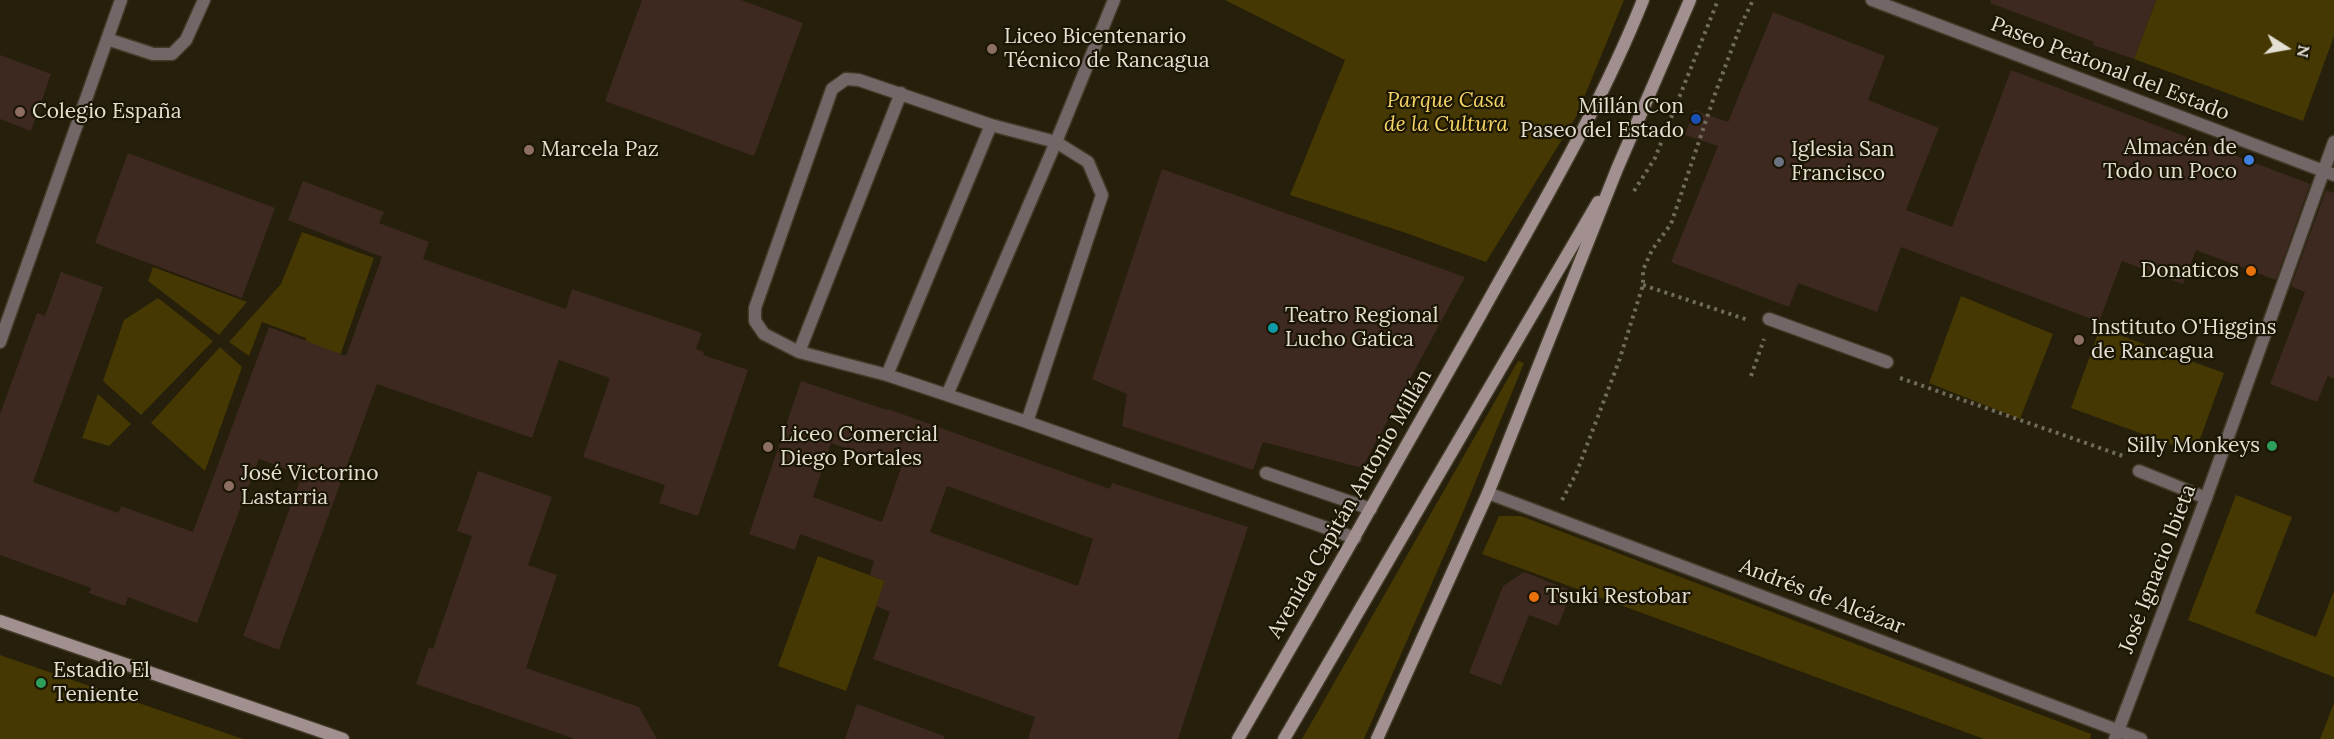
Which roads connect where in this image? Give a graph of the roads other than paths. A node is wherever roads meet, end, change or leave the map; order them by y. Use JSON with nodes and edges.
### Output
{"nodes":[{"id":1,"x":121,"y":0,"type":"edge"},
{"id":2,"x":204,"y":0,"type":"edge"},
{"id":3,"x":1114,"y":0,"type":"edge"},
{"id":4,"x":1643,"y":0,"type":"edge"},
{"id":5,"x":1690,"y":0,"type":"edge"},
{"id":6,"x":1872,"y":0,"type":"edge"},
{"id":7,"x":107,"y":39,"type":"junction"},
{"id":8,"x":901,"y":93,"type":"junction"},
{"id":9,"x":991,"y":125,"type":"junction"},
{"id":10,"x":1056,"y":142,"type":"junction"},
{"id":11,"x":2334,"y":142,"type":"edge"},
{"id":12,"x":1617,"y":169,"type":"junction"},
{"id":13,"x":2328,"y":173,"type":"edge"},
{"id":14,"x":1763,"y":321,"type":"road end"},
{"id":15,"x":0,"y":342,"type":"edge"},
{"id":16,"x":799,"y":352,"type":"junction"},
{"id":17,"x":1887,"y":362,"type":"dead end"},
{"id":18,"x":887,"y":375,"type":"junction"},
{"id":19,"x":946,"y":395,"type":"junction"},
{"id":20,"x":1027,"y":422,"type":"junction"},
{"id":21,"x":2139,"y":471,"type":"dead end"},
{"id":22,"x":1266,"y":473,"type":"dead end"},
{"id":23,"x":1488,"y":493,"type":"junction"},
{"id":24,"x":2206,"y":498,"type":"junction"},
{"id":25,"x":1371,"y":509,"type":"junction"},
{"id":26,"x":1354,"y":538,"type":"junction"},
{"id":27,"x":0,"y":621,"type":"edge"},
{"id":28,"x":2116,"y":734,"type":"edge"},
{"id":29,"x":343,"y":739,"type":"edge"},
{"id":30,"x":1238,"y":739,"type":"edge"},
{"id":31,"x":1284,"y":739,"type":"edge"},
{"id":32,"x":1377,"y":739,"type":"edge"},
{"id":33,"x":2141,"y":739,"type":"edge"}],
"edges":[{"from":1,"to":7,"type":"street"},
{"from":2,"to":7,"type":"street"},
{"from":3,"to":10,"type":"street"},
{"from":4,"to":25,"type":"main road","name":"Avenida Capitán Antonio Millán"},
{"from":5,"to":12,"type":"main road"},
{"from":6,"to":13,"type":"street","name":"Paseo Peatonal del Estado"},
{"from":7,"to":15,"type":"street"},
{"from":8,"to":9,"type":"street"},
{"from":8,"to":16,"type":"street"},
{"from":8,"to":16,"type":"street"},
{"from":9,"to":10,"type":"street"},
{"from":9,"to":18,"type":"street"},
{"from":10,"to":19,"type":"street"},
{"from":10,"to":20,"type":"street"},
{"from":11,"to":13,"type":"street","name":"José Ignacio Ibieta"},
{"from":12,"to":23,"type":"main road"},
{"from":12,"to":31,"type":"main road"},
{"from":13,"to":24,"type":"street","name":"José Ignacio Ibieta"},
{"from":14,"to":17,"type":"street"},
{"from":16,"to":18,"type":"street"},
{"from":18,"to":19,"type":"street"},
{"from":19,"to":20,"type":"street"},
{"from":20,"to":26,"type":"street"},
{"from":21,"to":24,"type":"street"},
{"from":22,"to":25,"type":"street"},
{"from":23,"to":28,"type":"street","name":"Andrés de Alcázar"},
{"from":23,"to":32,"type":"main road"},
{"from":24,"to":28,"type":"street","name":"José Ignacio Ibieta"},
{"from":25,"to":26,"type":"main road","name":"Avenida Capitán Antonio Millán"},
{"from":26,"to":30,"type":"main road","name":"Avenida Capitán Antonio Millán"},
{"from":27,"to":29,"type":"main road"},
{"from":28,"to":33,"type":"street","name":"Andrés de Alcázar"}]}
